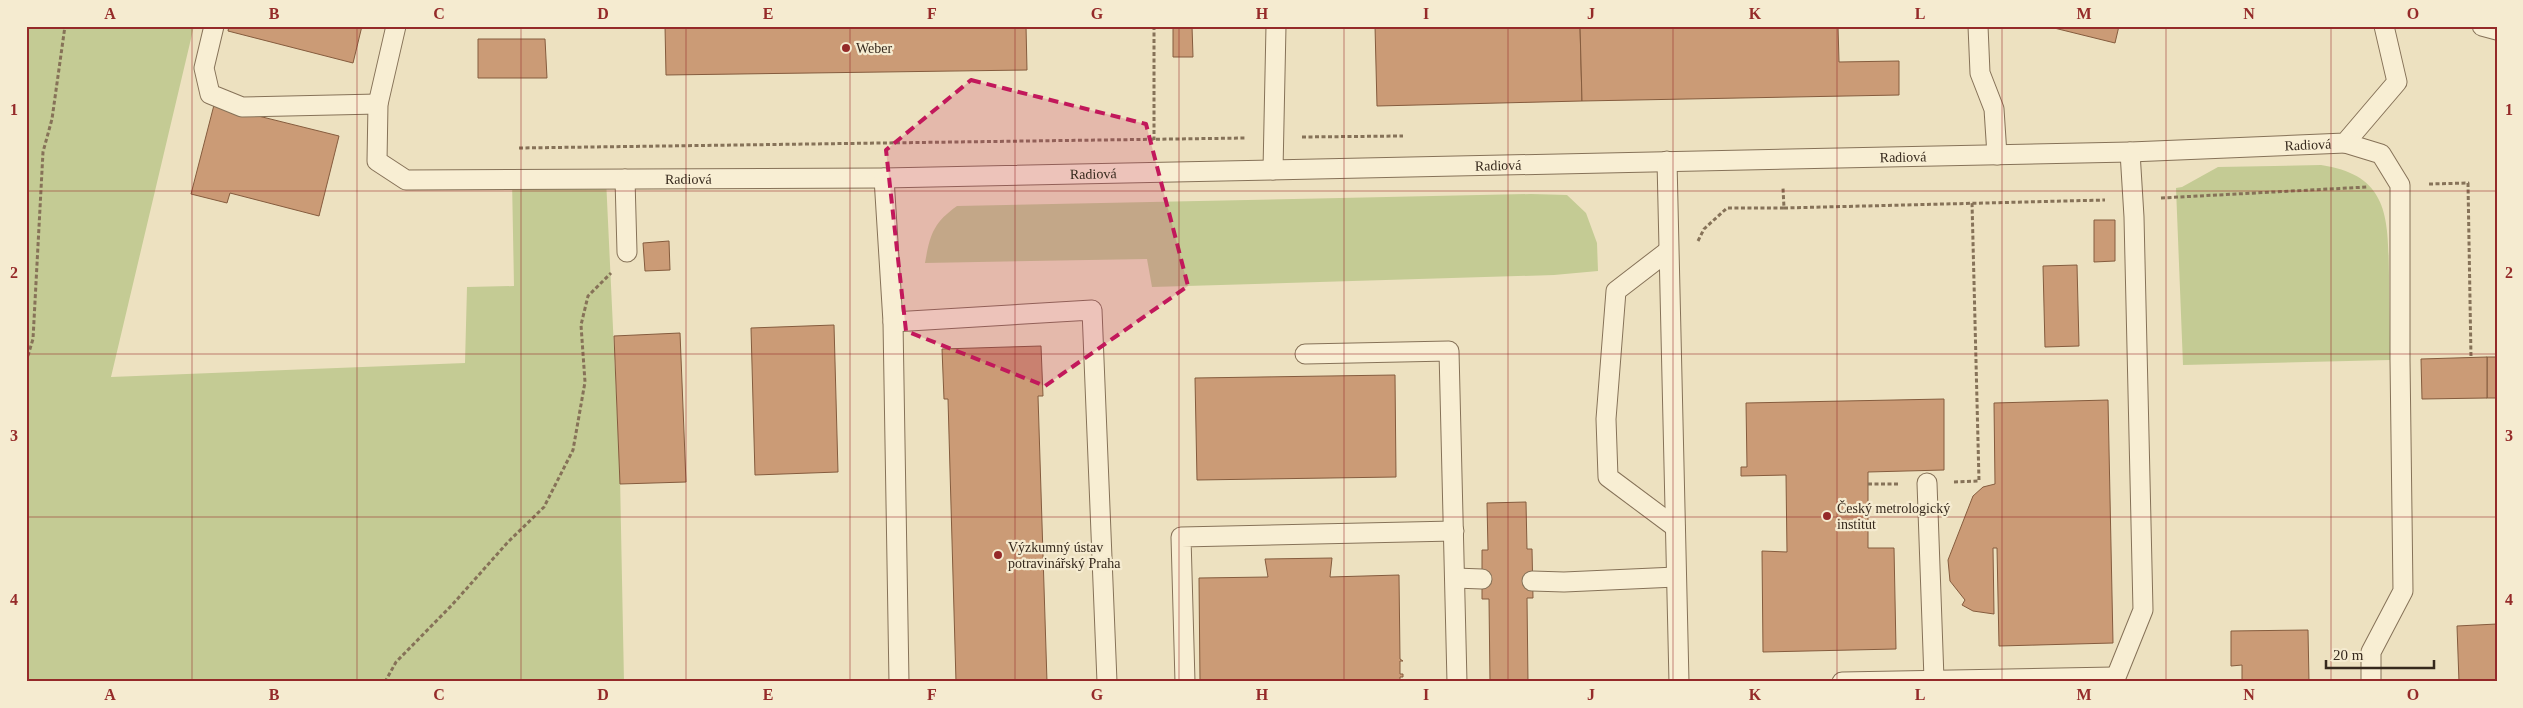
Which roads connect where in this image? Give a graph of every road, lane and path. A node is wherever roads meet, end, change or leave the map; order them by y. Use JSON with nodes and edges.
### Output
{"nodes":[{"id":1,"x":65,"y":26,"type":"edge"},
{"id":2,"x":214,"y":26,"type":"edge"},
{"id":3,"x":396,"y":26,"type":"edge"},
{"id":4,"x":1154,"y":26,"type":"edge"},
{"id":5,"x":1276,"y":26,"type":"edge"},
{"id":6,"x":1978,"y":26,"type":"edge"},
{"id":7,"x":2384,"y":26,"type":"edge"},
{"id":8,"x":2482,"y":26,"type":"edge"},
{"id":9,"x":2497,"y":30,"type":"edge"},
{"id":10,"x":378,"y":104,"type":"junction"},
{"id":11,"x":1154,"y":140,"type":"dead end"},
{"id":12,"x":2345,"y":143,"type":"junction"},
{"id":13,"x":2130,"y":152,"type":"junction"},
{"id":14,"x":1997,"y":155,"type":"junction"},
{"id":15,"x":1667,"y":161,"type":"junction"},
{"id":16,"x":1273,"y":170,"type":"junction"},
{"id":17,"x":884,"y":178,"type":"junction"},
{"id":18,"x":625,"y":179,"type":"junction"},
{"id":19,"x":2400,"y":185,"type":"junction"},
{"id":20,"x":2133,"y":200,"type":"junction"},
{"id":21,"x":1972,"y":202,"type":"junction"},
{"id":22,"x":1784,"y":208,"type":"dead end"},
{"id":23,"x":1668,"y":251,"type":"junction"},
{"id":24,"x":626,"y":252,"type":"joint"},
{"id":25,"x":893,"y":322,"type":"junction"},
{"id":26,"x":1305,"y":354,"type":"dead end"},
{"id":27,"x":2471,"y":358,"type":"dead end"},
{"id":28,"x":26,"y":362,"type":"edge"},
{"id":29,"x":1927,"y":483,"type":"junction"},
{"id":30,"x":1868,"y":484,"type":"dead end"},
{"id":31,"x":1675,"y":527,"type":"junction"},
{"id":32,"x":1454,"y":531,"type":"junction"},
{"id":33,"x":1676,"y":577,"type":"junction"},
{"id":34,"x":1454,"y":578,"type":"junction"},
{"id":35,"x":1482,"y":579,"type":"dead end"},
{"id":36,"x":1532,"y":581,"type":"dead end"},
{"id":37,"x":1934,"y":679,"type":"junction"},
{"id":38,"x":2114,"y":679,"type":"edge"},
{"id":39,"x":386,"y":682,"type":"edge"},
{"id":40,"x":899,"y":682,"type":"edge"},
{"id":41,"x":1107,"y":682,"type":"edge"},
{"id":42,"x":1185,"y":682,"type":"edge"},
{"id":43,"x":1457,"y":682,"type":"edge"},
{"id":44,"x":1679,"y":682,"type":"edge"},
{"id":45,"x":1842,"y":682,"type":"edge"},
{"id":46,"x":2371,"y":682,"type":"edge"}],
"edges":[{"from":1,"to":28,"type":"path"},
{"from":2,"to":10,"type":"lane"},
{"from":3,"to":10,"type":"lane"},
{"from":4,"to":11,"type":"path"},
{"from":5,"to":16,"type":"lane"},
{"from":6,"to":14,"type":"lane"},
{"from":7,"to":12,"type":"lane","name":"Radiová"},
{"from":8,"to":9,"type":"lane"},
{"from":10,"to":18,"type":"lane","name":"Radiová"},
{"from":12,"to":13,"type":"lane","name":"Radiová"},
{"from":12,"to":19,"type":"lane"},
{"from":13,"to":14,"type":"lane","name":"Radiová"},
{"from":13,"to":20,"type":"lane"},
{"from":14,"to":15,"type":"lane","name":"Radiová"},
{"from":15,"to":16,"type":"lane","name":"Radiová"},
{"from":15,"to":23,"type":"lane"},
{"from":16,"to":17,"type":"lane","name":"Radiová"},
{"from":17,"to":18,"type":"lane","name":"Radiová"},
{"from":17,"to":25,"type":"lane"},
{"from":18,"to":24,"type":"lane"},
{"from":19,"to":20,"type":"path"},
{"from":19,"to":27,"type":"path"},
{"from":19,"to":46,"type":"lane"},
{"from":20,"to":21,"type":"path"},
{"from":20,"to":38,"type":"lane"},
{"from":21,"to":22,"type":"path"},
{"from":21,"to":29,"type":"path"},
{"from":23,"to":31,"type":"lane"},
{"from":23,"to":31,"type":"lane"},
{"from":24,"to":39,"type":"path"},
{"from":25,"to":40,"type":"lane"},
{"from":25,"to":41,"type":"lane"},
{"from":26,"to":32,"type":"lane"},
{"from":29,"to":30,"type":"path"},
{"from":29,"to":37,"type":"lane"},
{"from":31,"to":33,"type":"lane"},
{"from":32,"to":34,"type":"lane"},
{"from":32,"to":42,"type":"lane"},
{"from":33,"to":36,"type":"lane"},
{"from":33,"to":44,"type":"lane"},
{"from":34,"to":35,"type":"lane"},
{"from":34,"to":43,"type":"lane"},
{"from":37,"to":38,"type":"lane"},
{"from":37,"to":45,"type":"lane"}]}
